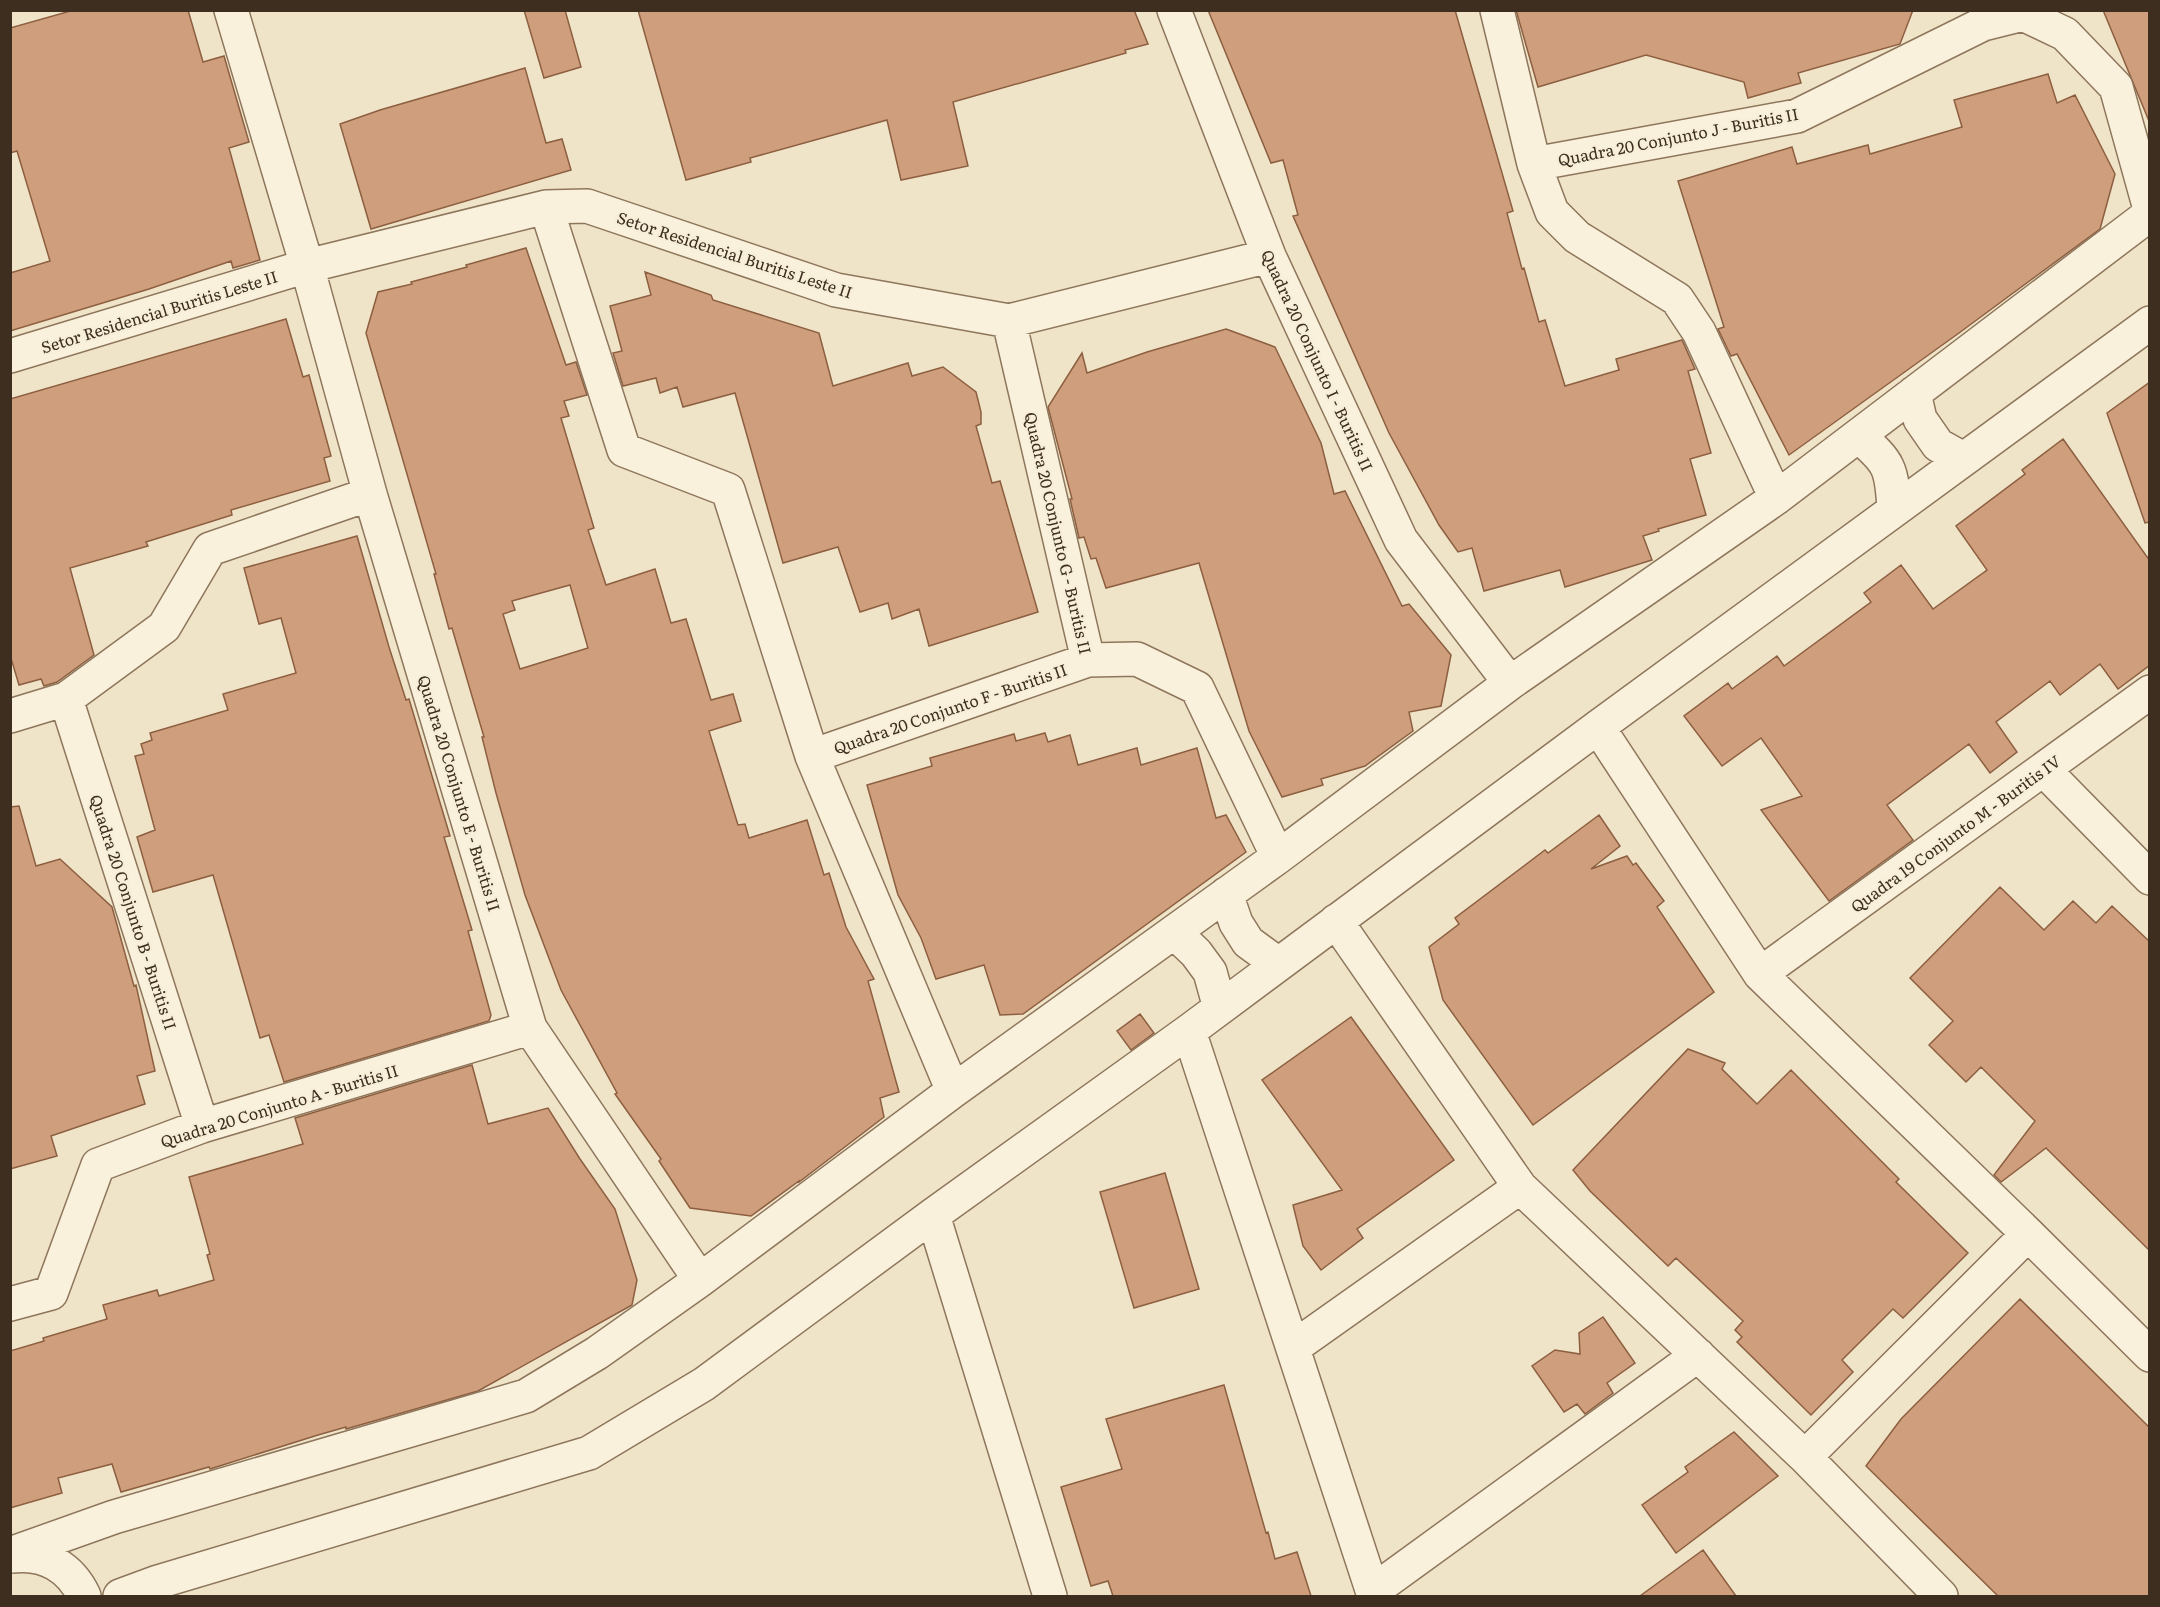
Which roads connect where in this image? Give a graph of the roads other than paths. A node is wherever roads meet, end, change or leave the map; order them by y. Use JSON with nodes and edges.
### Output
{"nodes":[{"id":1,"x":231,"y":10,"type":"edge"},
{"id":2,"x":1174,"y":10,"type":"edge"},
{"id":3,"x":1497,"y":10,"type":"edge"},
{"id":4,"x":1981,"y":17,"type":"edge"},
{"id":5,"x":1534,"y":164,"type":"junction"},
{"id":6,"x":546,"y":207,"type":"junction"},
{"id":7,"x":2150,"y":208,"type":"edge"},
{"id":8,"x":2150,"y":214,"type":"edge"},
{"id":9,"x":1269,"y":256,"type":"junction"},
{"id":10,"x":307,"y":266,"type":"junction"},
{"id":11,"x":1009,"y":321,"type":"junction"},
{"id":12,"x":2150,"y":323,"type":"edge"},
{"id":13,"x":10,"y":356,"type":"edge"},
{"id":14,"x":1914,"y":393,"type":"junction"},
{"id":15,"x":1858,"y":436,"type":"junction"},
{"id":16,"x":1963,"y":459,"type":"junction"},
{"id":17,"x":370,"y":494,"type":"junction"},
{"id":18,"x":1776,"y":498,"type":"junction"},
{"id":19,"x":1894,"y":510,"type":"junction"},
{"id":20,"x":1088,"y":660,"type":"junction"},
{"id":21,"x":1510,"y":683,"type":"junction"},
{"id":22,"x":2150,"y":692,"type":"edge"},
{"id":23,"x":66,"y":699,"type":"junction"},
{"id":24,"x":10,"y":716,"type":"edge"},
{"id":25,"x":1598,"y":727,"type":"junction"},
{"id":26,"x":812,"y":756,"type":"junction"},
{"id":27,"x":2044,"y":770,"type":"junction"},
{"id":28,"x":1278,"y":857,"type":"junction"},
{"id":29,"x":2150,"y":878,"type":"edge"},
{"id":30,"x":1226,"y":894,"type":"junction"},
{"id":31,"x":1336,"y":921,"type":"junction"},
{"id":32,"x":1174,"y":932,"type":"junction"},
{"id":33,"x":1278,"y":964,"type":"junction"},
{"id":34,"x":1760,"y":974,"type":"junction"},
{"id":35,"x":1220,"y":1008,"type":"junction"},
{"id":36,"x":530,"y":1028,"type":"junction"},
{"id":37,"x":1189,"y":1031,"type":"junction"},
{"id":38,"x":953,"y":1091,"type":"junction"},
{"id":39,"x":202,"y":1126,"type":"junction"},
{"id":40,"x":1521,"y":1187,"type":"junction"},
{"id":41,"x":933,"y":1215,"type":"junction"},
{"id":42,"x":2028,"y":1234,"type":"junction"},
{"id":43,"x":700,"y":1280,"type":"junction"},
{"id":44,"x":10,"y":1304,"type":"edge"},
{"id":45,"x":1294,"y":1347,"type":"junction"},
{"id":46,"x":1698,"y":1355,"type":"junction"},
{"id":47,"x":2150,"y":1355,"type":"edge"},
{"id":48,"x":1805,"y":1457,"type":"junction"},
{"id":49,"x":10,"y":1556,"type":"edge"},
{"id":50,"x":1374,"y":1594,"type":"edge"},
{"id":51,"x":84,"y":1596,"type":"edge"},
{"id":52,"x":120,"y":1596,"type":"edge"},
{"id":53,"x":1050,"y":1596,"type":"edge"},
{"id":54,"x":1941,"y":1596,"type":"edge"}],
"edges":[{"from":1,"to":10,"type":"street"},
{"from":2,"to":9,"type":"street","name":"Quadra 20 Conjunto I - Buritis II"},
{"from":3,"to":5,"type":"street"},
{"from":4,"to":5,"type":"street","name":"Quadra 20 Conjunto J - Buritis II"},
{"from":4,"to":7,"type":"street","name":"Quadra 20 Conjunto J - Buritis II"},
{"from":5,"to":18,"type":"street"},
{"from":6,"to":10,"type":"street","name":"Setor Residencial Buritis Leste II"},
{"from":6,"to":11,"type":"street","name":"Setor Residencial Buritis Leste II"},
{"from":6,"to":26,"type":"street"},
{"from":8,"to":14,"type":"street"},
{"from":9,"to":11,"type":"street","name":"Setor Residencial Buritis Leste II"},
{"from":9,"to":21,"type":"street","name":"Quadra 20 Conjunto I - Buritis II"},
{"from":10,"to":13,"type":"street","name":"Setor Residencial Buritis Leste II"},
{"from":10,"to":17,"type":"street","name":"Quadra 20 Conjunto E - Buritis II"},
{"from":11,"to":20,"type":"street","name":"Quadra 20 Conjunto G - Buritis II"},
{"from":12,"to":16,"type":"street"},
{"from":14,"to":15,"type":"street"},
{"from":14,"to":16,"type":"street"},
{"from":15,"to":18,"type":"street"},
{"from":15,"to":19,"type":"street"},
{"from":16,"to":19,"type":"street"},
{"from":17,"to":23,"type":"street"},
{"from":17,"to":36,"type":"street","name":"Quadra 20 Conjunto E - Buritis II"},
{"from":18,"to":21,"type":"street"},
{"from":19,"to":25,"type":"street"},
{"from":20,"to":26,"type":"street","name":"Quadra 20 Conjunto F - Buritis II"},
{"from":20,"to":28,"type":"street","name":"Quadra 20 Conjunto G - Buritis II"},
{"from":21,"to":28,"type":"street"},
{"from":22,"to":27,"type":"street","name":"Quadra 19 Conjunto M - Buritis IV"},
{"from":23,"to":24,"type":"street"},
{"from":23,"to":39,"type":"street","name":"Quadra 20 Conjunto B - Buritis II"},
{"from":25,"to":31,"type":"street"},
{"from":25,"to":34,"type":"street"},
{"from":26,"to":38,"type":"street"},
{"from":27,"to":29,"type":"street"},
{"from":27,"to":34,"type":"street","name":"Quadra 19 Conjunto M - Buritis IV"},
{"from":28,"to":30,"type":"street"},
{"from":30,"to":32,"type":"street"},
{"from":30,"to":33,"type":"street"},
{"from":31,"to":33,"type":"street"},
{"from":31,"to":40,"type":"street"},
{"from":32,"to":35,"type":"street"},
{"from":32,"to":38,"type":"street"},
{"from":33,"to":35,"type":"street"},
{"from":34,"to":42,"type":"street"},
{"from":35,"to":37,"type":"street"},
{"from":36,"to":39,"type":"street","name":"Quadra 20 Conjunto A - Buritis II"},
{"from":36,"to":43,"type":"street","name":"Quadra 20 Conjunto E - Buritis II"},
{"from":37,"to":41,"type":"street"},
{"from":37,"to":45,"type":"street"},
{"from":38,"to":43,"type":"street"},
{"from":39,"to":44,"type":"street","name":"Quadra 20 Conjunto A - Buritis II"},
{"from":40,"to":45,"type":"street"},
{"from":40,"to":46,"type":"street"},
{"from":41,"to":52,"type":"street"},
{"from":41,"to":53,"type":"street"},
{"from":42,"to":47,"type":"street"},
{"from":42,"to":48,"type":"street"},
{"from":43,"to":49,"type":"street"},
{"from":45,"to":50,"type":"street"},
{"from":46,"to":48,"type":"street"},
{"from":46,"to":50,"type":"street"},
{"from":48,"to":54,"type":"street"},
{"from":49,"to":51,"type":"street"}]}
